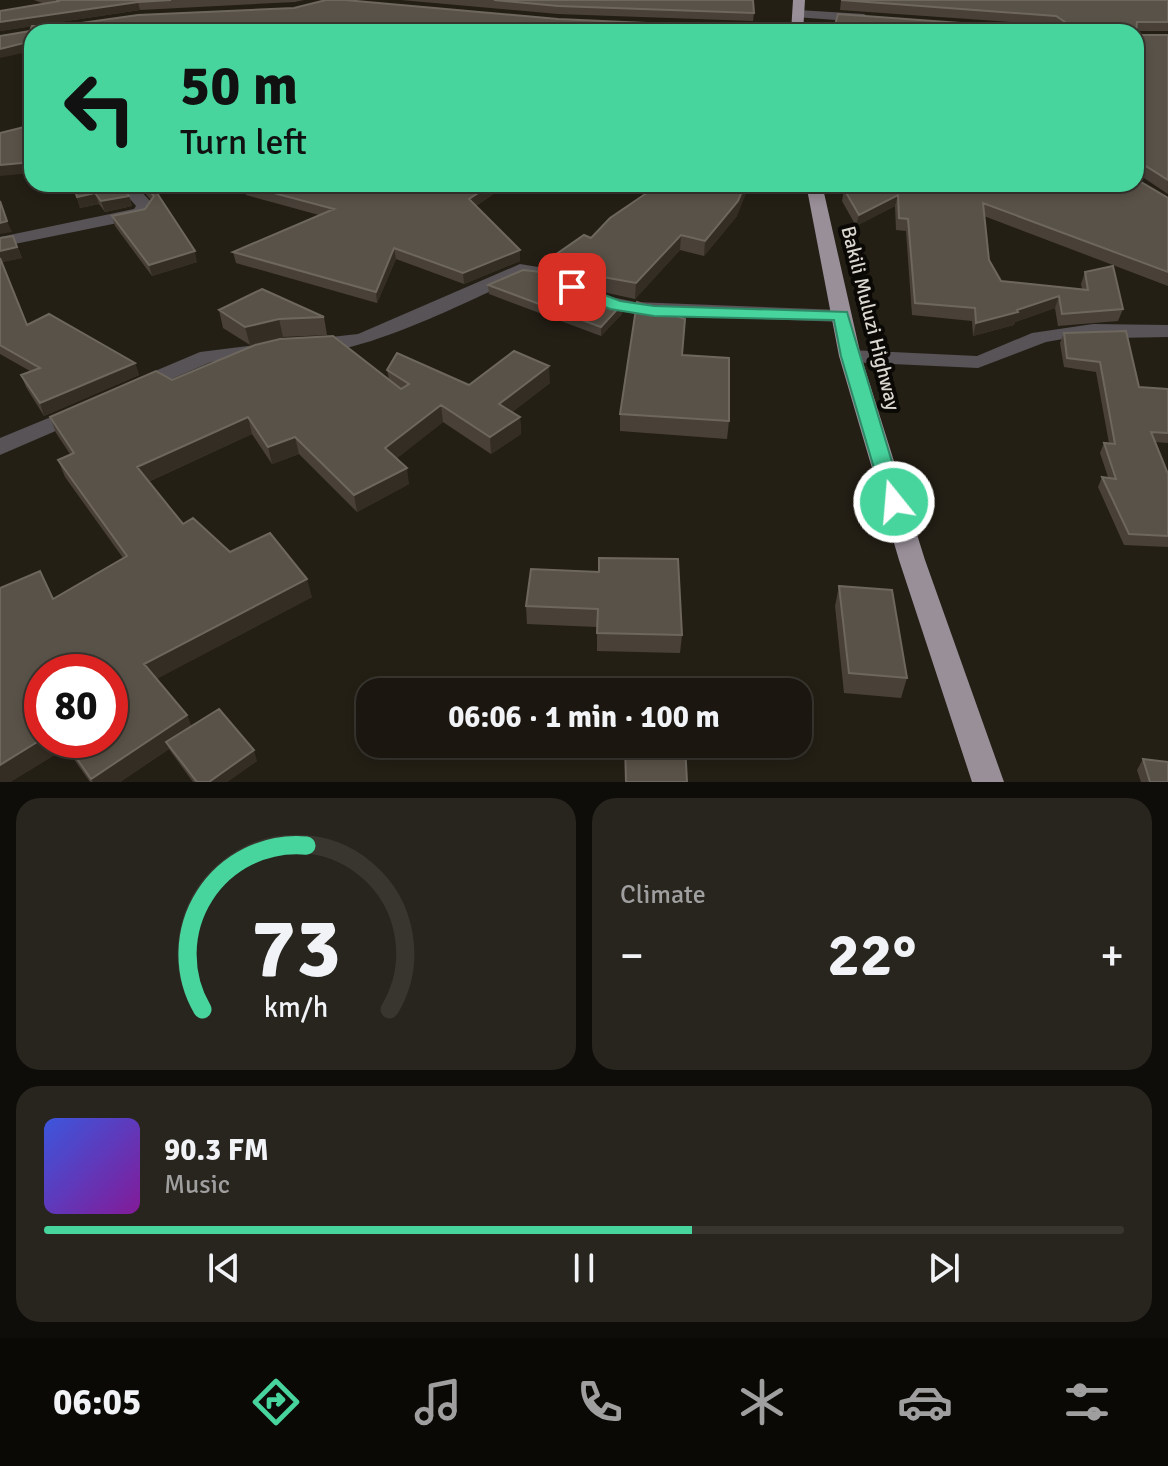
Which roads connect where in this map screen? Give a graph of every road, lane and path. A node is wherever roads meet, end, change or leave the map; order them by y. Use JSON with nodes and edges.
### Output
{"nodes":[{"id":1,"x":799,"y":0,"type":"edge"},
{"id":2,"x":798,"y":14,"type":"junction"},
{"id":3,"x":871,"y":19,"type":"edge"},
{"id":4,"x":797,"y":24,"type":"edge"},
{"id":5,"x":133,"y":192,"type":"edge"},
{"id":6,"x":816,"y":192,"type":"edge"},
{"id":7,"x":0,"y":242,"type":"edge"},
{"id":8,"x":842,"y":316,"type":"junction"},
{"id":9,"x":1168,"y":331,"type":"edge"},
{"id":10,"x":850,"y":356,"type":"junction"},
{"id":11,"x":0,"y":447,"type":"edge"},
{"id":12,"x":988,"y":782,"type":"edge"}],
"edges":[{"from":1,"to":2,"type":"highway"},
{"from":2,"to":3,"type":"street"},
{"from":2,"to":4,"type":"highway"},
{"from":5,"to":7,"type":"street"},
{"from":6,"to":8,"type":"highway","name":"Bakili Muluzi Highway"},
{"from":8,"to":10,"type":"highway","name":"Bakili Muluzi Highway"},
{"from":8,"to":11,"type":"street"},
{"from":9,"to":10,"type":"street"},
{"from":10,"to":12,"type":"highway","name":"Bakili Muluzi Highway"}]}
